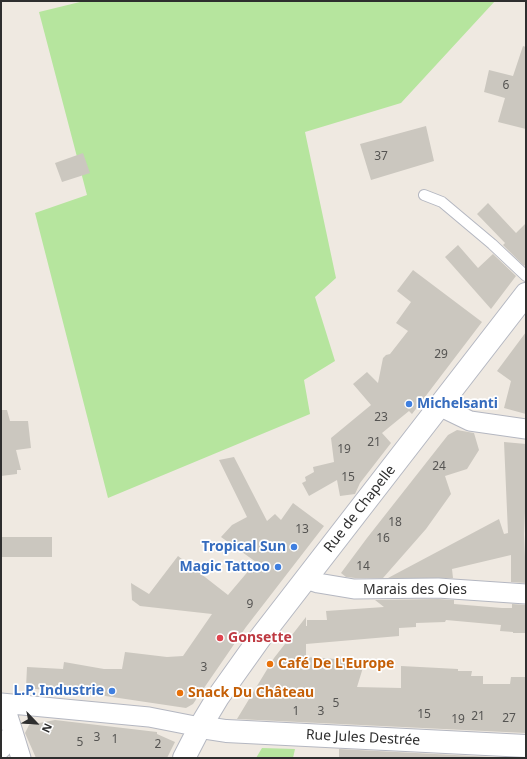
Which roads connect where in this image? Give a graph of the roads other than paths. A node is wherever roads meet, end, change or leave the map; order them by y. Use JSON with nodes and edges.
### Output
{"nodes":[{"id":1,"x":424,"y":195,"type":"dead end"},
{"id":2,"x":526,"y":276,"type":"edge"},
{"id":3,"x":526,"y":294,"type":"edge"},
{"id":4,"x":440,"y":406,"type":"junction"},
{"id":5,"x":526,"y":429,"type":"edge"},
{"id":6,"x":306,"y":579,"type":"junction"},
{"id":7,"x":526,"y":594,"type":"edge"},
{"id":8,"x":3,"y":703,"type":"edge"},
{"id":9,"x":200,"y":727,"type":"junction"},
{"id":10,"x":13,"y":732,"type":"junction"},
{"id":11,"x":1,"y":749,"type":"edge"},
{"id":12,"x":516,"y":750,"type":"edge"},
{"id":13,"x":22,"y":758,"type":"edge"},
{"id":14,"x":184,"y":758,"type":"edge"}],
"edges":[{"from":1,"to":2,"type":"lane"},
{"from":3,"to":4,"type":"main road","name":"Rue de Chapelle"},
{"from":4,"to":5,"type":"street"},
{"from":4,"to":6,"type":"main road","name":"Rue de Chapelle"},
{"from":6,"to":7,"type":"street","name":"Marais des Oies"},
{"from":6,"to":9,"type":"main road","name":"Rue de Chapelle"},
{"from":8,"to":9,"type":"street"},
{"from":8,"to":10,"type":"street"},
{"from":9,"to":12,"type":"main road","name":"Rue Jules Destrée"},
{"from":9,"to":14,"type":"main road","name":"Rue de Chapelle"},
{"from":10,"to":11,"type":"street"},
{"from":10,"to":13,"type":"street"}]}
